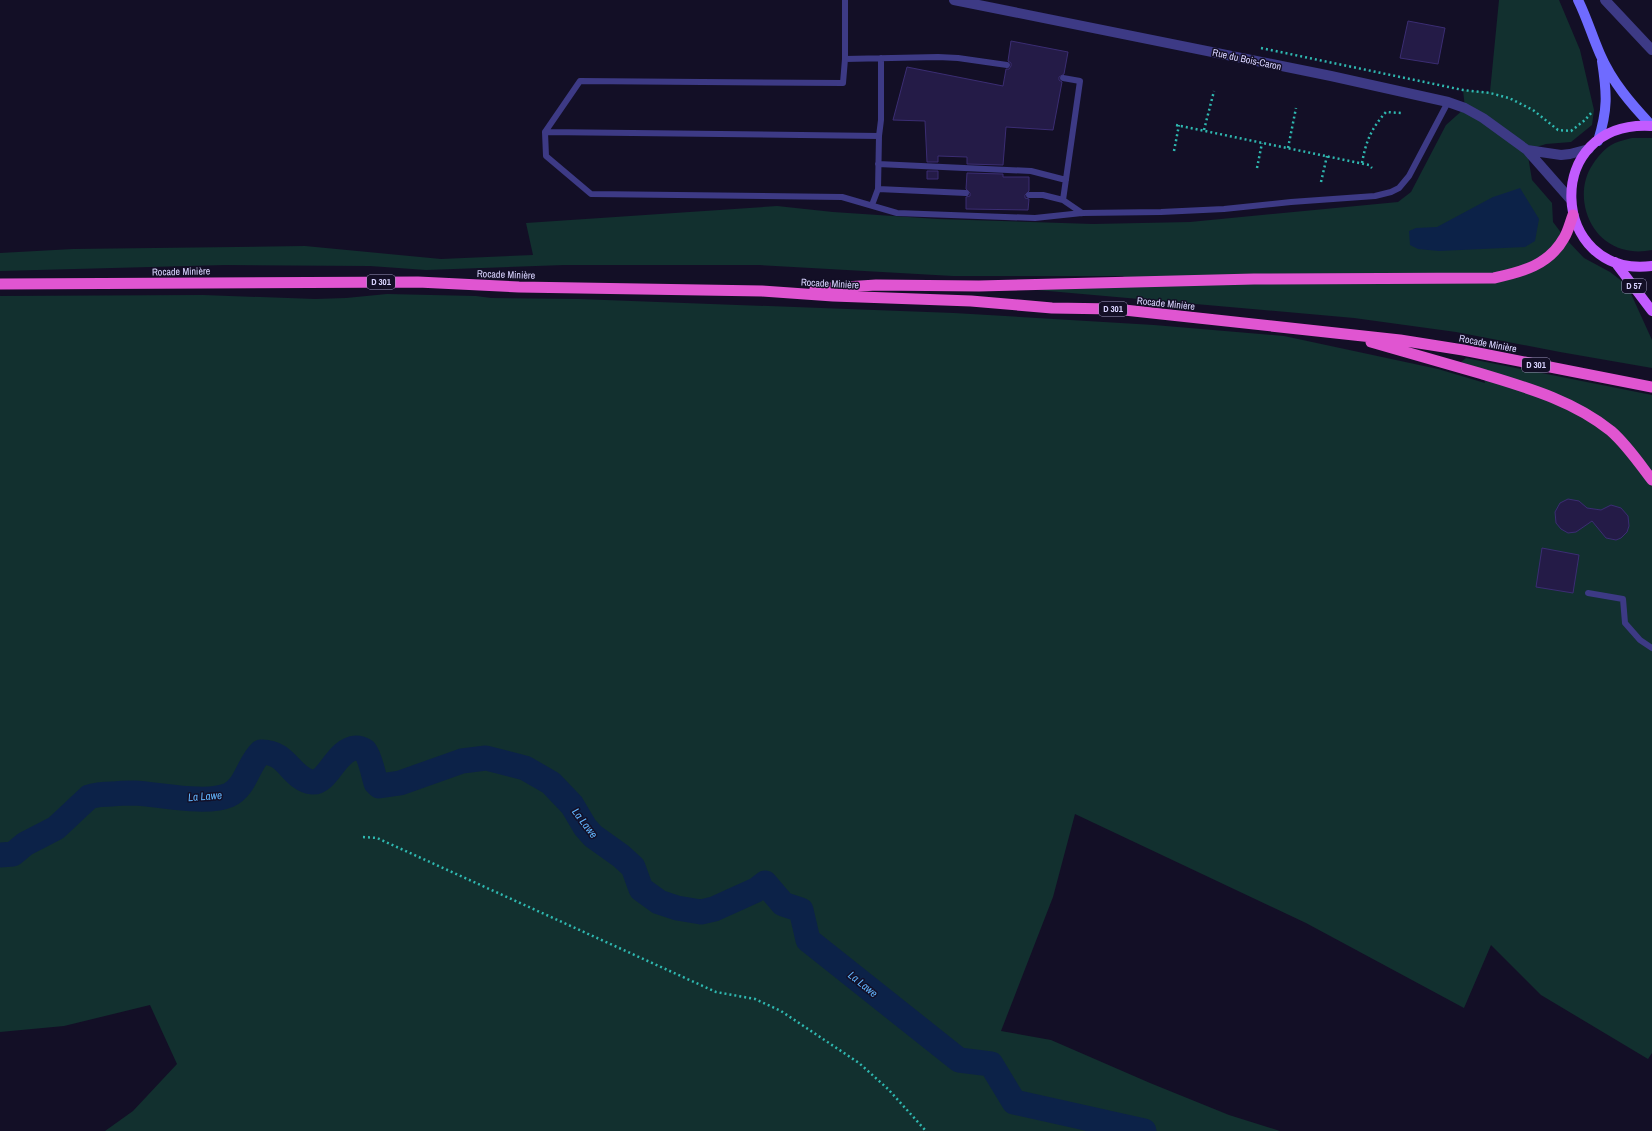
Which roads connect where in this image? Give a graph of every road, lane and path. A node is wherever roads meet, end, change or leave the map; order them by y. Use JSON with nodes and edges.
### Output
{"nodes":[{"id":1,"x":845,"y":0,"type":"edge"},
{"id":2,"x":954,"y":0,"type":"edge"},
{"id":3,"x":1578,"y":0,"type":"edge"},
{"id":4,"x":1605,"y":0,"type":"edge"},
{"id":5,"x":1652,"y":50,"type":"edge"},
{"id":6,"x":1601,"y":56,"type":"junction"},
{"id":7,"x":881,"y":58,"type":"junction"},
{"id":8,"x":845,"y":59,"type":"junction"},
{"id":9,"x":1007,"y":65,"type":"dead end"},
{"id":10,"x":1063,"y":78,"type":"dead end"},
{"id":11,"x":1214,"y":91,"type":"dead end"},
{"id":12,"x":1448,"y":102,"type":"junction"},
{"id":13,"x":1296,"y":108,"type":"dead end"},
{"id":14,"x":1401,"y":113,"type":"dead end"},
{"id":15,"x":1652,"y":126,"type":"edge"},
{"id":16,"x":1204,"y":130,"type":"junction"},
{"id":17,"x":545,"y":132,"type":"junction"},
{"id":18,"x":879,"y":136,"type":"junction"},
{"id":19,"x":1598,"y":141,"type":"junction"},
{"id":20,"x":1262,"y":142,"type":"junction"},
{"id":21,"x":1288,"y":148,"type":"junction"},
{"id":22,"x":1588,"y":149,"type":"junction"},
{"id":23,"x":1527,"y":150,"type":"junction"},
{"id":24,"x":1174,"y":151,"type":"dead end"},
{"id":25,"x":1327,"y":156,"type":"junction"},
{"id":26,"x":1362,"y":163,"type":"junction"},
{"id":27,"x":878,"y":164,"type":"junction"},
{"id":28,"x":1257,"y":168,"type":"dead end"},
{"id":29,"x":1372,"y":168,"type":"dead end"},
{"id":30,"x":1066,"y":180,"type":"junction"},
{"id":31,"x":1321,"y":182,"type":"dead end"},
{"id":32,"x":878,"y":190,"type":"junction"},
{"id":33,"x":966,"y":193,"type":"dead end"},
{"id":34,"x":1029,"y":195,"type":"dead end"},
{"id":35,"x":1063,"y":200,"type":"junction"},
{"id":36,"x":1571,"y":200,"type":"junction"},
{"id":37,"x":872,"y":205,"type":"junction"},
{"id":38,"x":1082,"y":213,"type":"junction"},
{"id":39,"x":1573,"y":215,"type":"junction"},
{"id":40,"x":1615,"y":262,"type":"junction"},
{"id":41,"x":1652,"y":266,"type":"edge"},
{"id":42,"x":0,"y":284,"type":"edge"},
{"id":43,"x":762,"y":291,"type":"junction"},
{"id":44,"x":1652,"y":311,"type":"edge"},
{"id":45,"x":1335,"y":332,"type":"junction"},
{"id":46,"x":1652,"y":387,"type":"edge"},
{"id":47,"x":1652,"y":480,"type":"edge"},
{"id":48,"x":1588,"y":592,"type":"dead end"},
{"id":49,"x":1652,"y":648,"type":"edge"},
{"id":50,"x":364,"y":837,"type":"dead end"},
{"id":51,"x":926,"y":1131,"type":"edge"}],
"edges":[{"from":1,"to":8,"type":"lane"},
{"from":2,"to":12,"type":"street","name":"Rue du Bois-Caron"},
{"from":3,"to":6,"type":"main road"},
{"from":4,"to":5,"type":"street"},
{"from":6,"to":15,"type":"main road"},
{"from":6,"to":19,"type":"main road"},
{"from":7,"to":8,"type":"lane"},
{"from":7,"to":9,"type":"lane"},
{"from":7,"to":18,"type":"lane"},
{"from":8,"to":17,"type":"lane"},
{"from":10,"to":30,"type":"lane"},
{"from":11,"to":16,"type":"path"},
{"from":12,"to":23,"type":"street","name":"Rue du Bois-Caron"},
{"from":12,"to":38,"type":"lane"},
{"from":13,"to":21,"type":"path"},
{"from":14,"to":26,"type":"path"},
{"from":15,"to":19,"type":"main road"},
{"from":16,"to":20,"type":"path"},
{"from":16,"to":24,"type":"path"},
{"from":17,"to":18,"type":"lane"},
{"from":17,"to":37,"type":"lane"},
{"from":18,"to":27,"type":"lane"},
{"from":19,"to":22,"type":"main road"},
{"from":20,"to":21,"type":"path"},
{"from":20,"to":28,"type":"path"},
{"from":21,"to":25,"type":"path"},
{"from":22,"to":23,"type":"street","name":"Rue du Bois-Caron"},
{"from":22,"to":36,"type":"main road"},
{"from":23,"to":36,"type":"street","name":"Rue du Bois-Caron"},
{"from":25,"to":26,"type":"path"},
{"from":25,"to":31,"type":"path"},
{"from":26,"to":29,"type":"path"},
{"from":27,"to":30,"type":"lane"},
{"from":27,"to":32,"type":"lane"},
{"from":30,"to":35,"type":"lane"},
{"from":32,"to":33,"type":"lane"},
{"from":32,"to":37,"type":"lane"},
{"from":34,"to":35,"type":"lane"},
{"from":35,"to":38,"type":"lane"},
{"from":36,"to":39,"type":"main road"},
{"from":37,"to":38,"type":"lane"},
{"from":39,"to":40,"type":"main road"},
{"from":39,"to":43,"type":"highway"},
{"from":40,"to":41,"type":"main road"},
{"from":40,"to":44,"type":"main road","number":"D 57"},
{"from":42,"to":43,"type":"highway","name":"Rocade Minière","number":"D 301"},
{"from":43,"to":45,"type":"highway","name":"Rocade Minière","number":"D 301"},
{"from":45,"to":46,"type":"highway","name":"Rocade Minière","number":"D 301"},
{"from":45,"to":47,"type":"highway"},
{"from":48,"to":49,"type":"lane"},
{"from":50,"to":51,"type":"path"}]}
